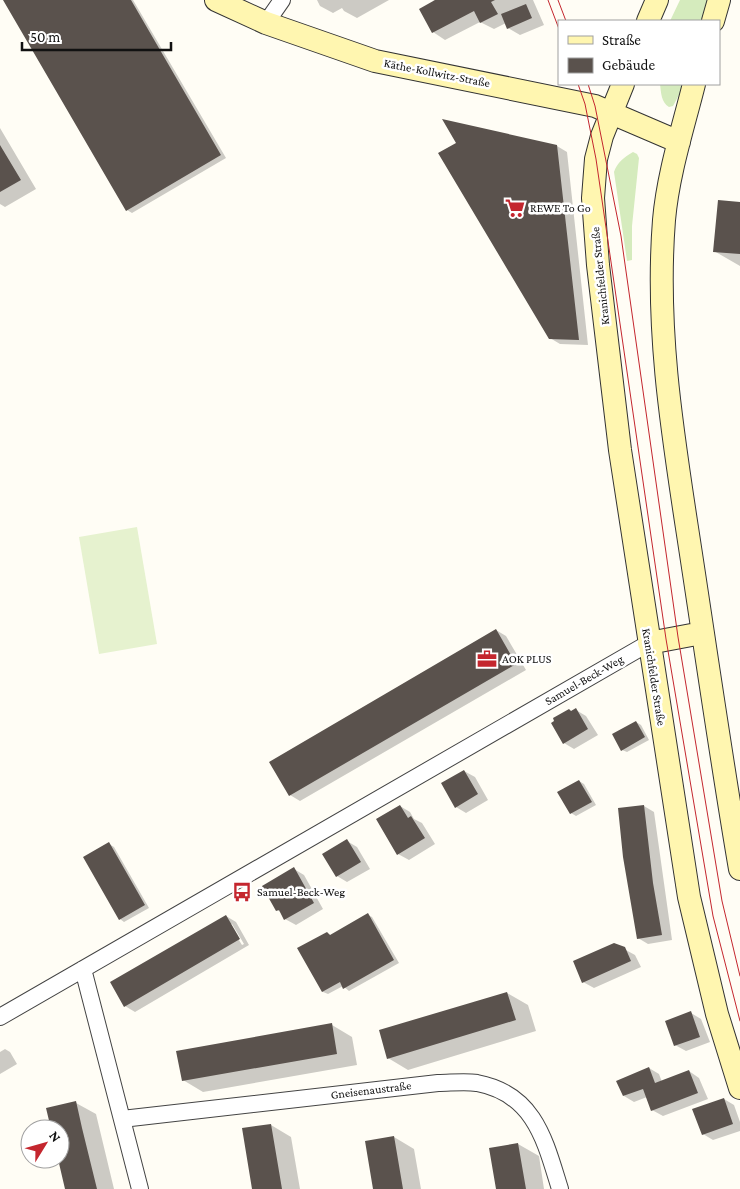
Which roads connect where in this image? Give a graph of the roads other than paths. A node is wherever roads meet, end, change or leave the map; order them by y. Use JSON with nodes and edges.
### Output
{"nodes":[{"id":1,"x":216,"y":0,"type":"edge"},
{"id":2,"x":282,"y":0,"type":"edge"},
{"id":3,"x":657,"y":0,"type":"edge"},
{"id":4,"x":719,"y":0,"type":"edge"},
{"id":5,"x":648,"y":20,"type":"edge"},
{"id":6,"x":713,"y":20,"type":"edge"},
{"id":7,"x":266,"y":23,"type":"junction"},
{"id":8,"x":622,"y":85,"type":"edge"},
{"id":9,"x":694,"y":85,"type":"edge"},
{"id":10,"x":610,"y":112,"type":"junction"},
{"id":11,"x":679,"y":142,"type":"junction"},
{"id":12,"x":702,"y":633,"type":"junction"},
{"id":13,"x":649,"y":643,"type":"junction"},
{"id":14,"x":740,"y":869,"type":"edge"},
{"id":15,"x":83,"y":969,"type":"junction"},
{"id":16,"x":0,"y":1017,"type":"edge"},
{"id":17,"x":740,"y":1088,"type":"edge"},
{"id":18,"x":122,"y":1119,"type":"junction"},
{"id":19,"x":140,"y":1189,"type":"edge"},
{"id":20,"x":560,"y":1189,"type":"edge"}],
"edges":[{"from":1,"to":7,"type":"main road","name":"Käthe-Kollwitz-Straße"},
{"from":2,"to":7,"type":"street"},
{"from":3,"to":5,"type":"main road"},
{"from":4,"to":6,"type":"main road"},
{"from":7,"to":10,"type":"main road","name":"Käthe-Kollwitz-Straße"},
{"from":8,"to":10,"type":"main road","name":"Kranichfelder Straße"},
{"from":9,"to":11,"type":"main road"},
{"from":10,"to":11,"type":"main road"},
{"from":10,"to":13,"type":"main road","name":"Kranichfelder Straße"},
{"from":11,"to":12,"type":"main road"},
{"from":12,"to":13,"type":"main road","name":"Samuel-Beck-Weg"},
{"from":12,"to":14,"type":"main road"},
{"from":13,"to":15,"type":"street","name":"Samuel-Beck-Weg"},
{"from":13,"to":17,"type":"main road","name":"Kranichfelder Straße"},
{"from":15,"to":16,"type":"street","name":"Samuel-Beck-Weg"},
{"from":15,"to":18,"type":"street"},
{"from":18,"to":19,"type":"street"},
{"from":18,"to":20,"type":"street","name":"Gneisenaustraße"}]}
